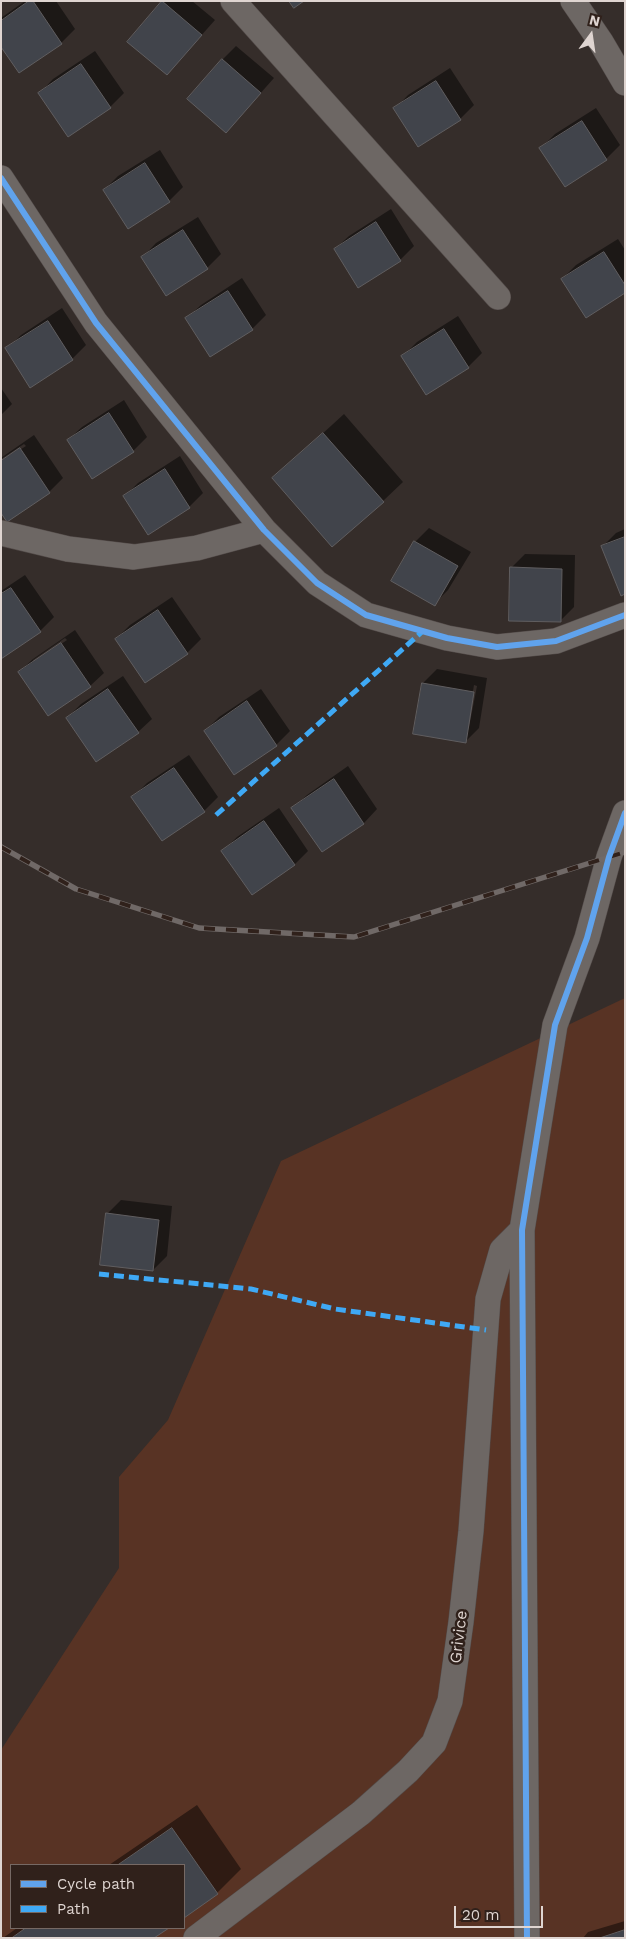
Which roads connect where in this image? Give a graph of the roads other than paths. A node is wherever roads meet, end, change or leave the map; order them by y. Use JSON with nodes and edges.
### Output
{"nodes":[{"id":1,"x":233,"y":1,"type":"edge"},
{"id":2,"x":573,"y":1,"type":"edge"},
{"id":3,"x":625,"y":83,"type":"edge"},
{"id":4,"x":1,"y":178,"type":"edge"},
{"id":5,"x":498,"y":297,"type":"dead end"},
{"id":6,"x":264,"y":530,"type":"junction"},
{"id":7,"x":1,"y":533,"type":"edge"},
{"id":8,"x":625,"y":615,"type":"edge"},
{"id":9,"x":625,"y":813,"type":"edge"},
{"id":10,"x":522,"y":1230,"type":"junction"},
{"id":11,"x":196,"y":1938,"type":"edge"},
{"id":12,"x":527,"y":1938,"type":"edge"}],
"edges":[{"from":1,"to":5,"type":"street"},
{"from":2,"to":3,"type":"street"},
{"from":4,"to":6,"type":"street"},
{"from":6,"to":7,"type":"street"},
{"from":6,"to":8,"type":"street"},
{"from":9,"to":10,"type":"street"},
{"from":10,"to":11,"type":"street","name":"Grivice"},
{"from":10,"to":12,"type":"street"}]}
